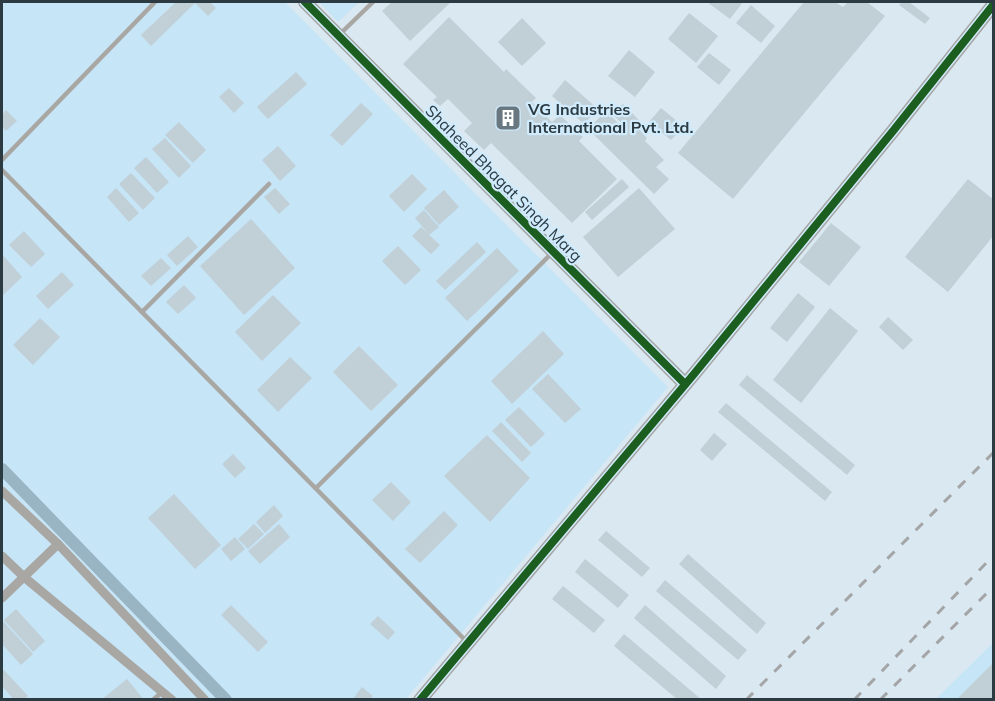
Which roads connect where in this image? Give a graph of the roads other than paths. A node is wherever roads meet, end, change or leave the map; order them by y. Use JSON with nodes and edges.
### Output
{"nodes":[{"id":1,"x":154,"y":2,"type":"edge"},
{"id":2,"x":304,"y":2,"type":"edge"},
{"id":3,"x":373,"y":2,"type":"edge"},
{"id":4,"x":993,"y":4,"type":"edge"},
{"id":5,"x":339,"y":36,"type":"junction"},
{"id":6,"x":2,"y":160,"type":"edge"},
{"id":7,"x":2,"y":170,"type":"edge"},
{"id":8,"x":269,"y":184,"type":"dead end"},
{"id":9,"x":553,"y":251,"type":"junction"},
{"id":10,"x":142,"y":312,"type":"junction"},
{"id":11,"x":685,"y":384,"type":"junction"},
{"id":12,"x":316,"y":488,"type":"junction"},
{"id":13,"x":2,"y":491,"type":"edge"},
{"id":14,"x":58,"y":544,"type":"junction"},
{"id":15,"x":2,"y":556,"type":"edge"},
{"id":16,"x":24,"y":578,"type":"junction"},
{"id":17,"x":2,"y":598,"type":"edge"},
{"id":18,"x":468,"y":642,"type":"junction"},
{"id":19,"x":162,"y":692,"type":"junction"},
{"id":20,"x":153,"y":699,"type":"edge"},
{"id":21,"x":172,"y":699,"type":"edge"},
{"id":22,"x":205,"y":699,"type":"edge"},
{"id":23,"x":420,"y":699,"type":"edge"}],
"edges":[{"from":1,"to":6,"type":"lane"},
{"from":2,"to":5,"type":"street","name":"Shaheed Bhagat Singh Marg"},
{"from":3,"to":5,"type":"lane"},
{"from":4,"to":11,"type":"street"},
{"from":5,"to":9,"type":"street","name":"Shaheed Bhagat Singh Marg"},
{"from":7,"to":10,"type":"lane"},
{"from":8,"to":10,"type":"lane"},
{"from":9,"to":11,"type":"street","name":"Shaheed Bhagat Singh Marg"},
{"from":9,"to":12,"type":"lane"},
{"from":10,"to":12,"type":"lane"},
{"from":11,"to":18,"type":"street"},
{"from":12,"to":18,"type":"lane"},
{"from":13,"to":14,"type":"street"},
{"from":14,"to":16,"type":"street"},
{"from":14,"to":22,"type":"street"},
{"from":15,"to":16,"type":"street"},
{"from":16,"to":17,"type":"street"},
{"from":16,"to":19,"type":"street"},
{"from":18,"to":23,"type":"street"},
{"from":19,"to":20,"type":"lane"},
{"from":19,"to":21,"type":"street"}]}
